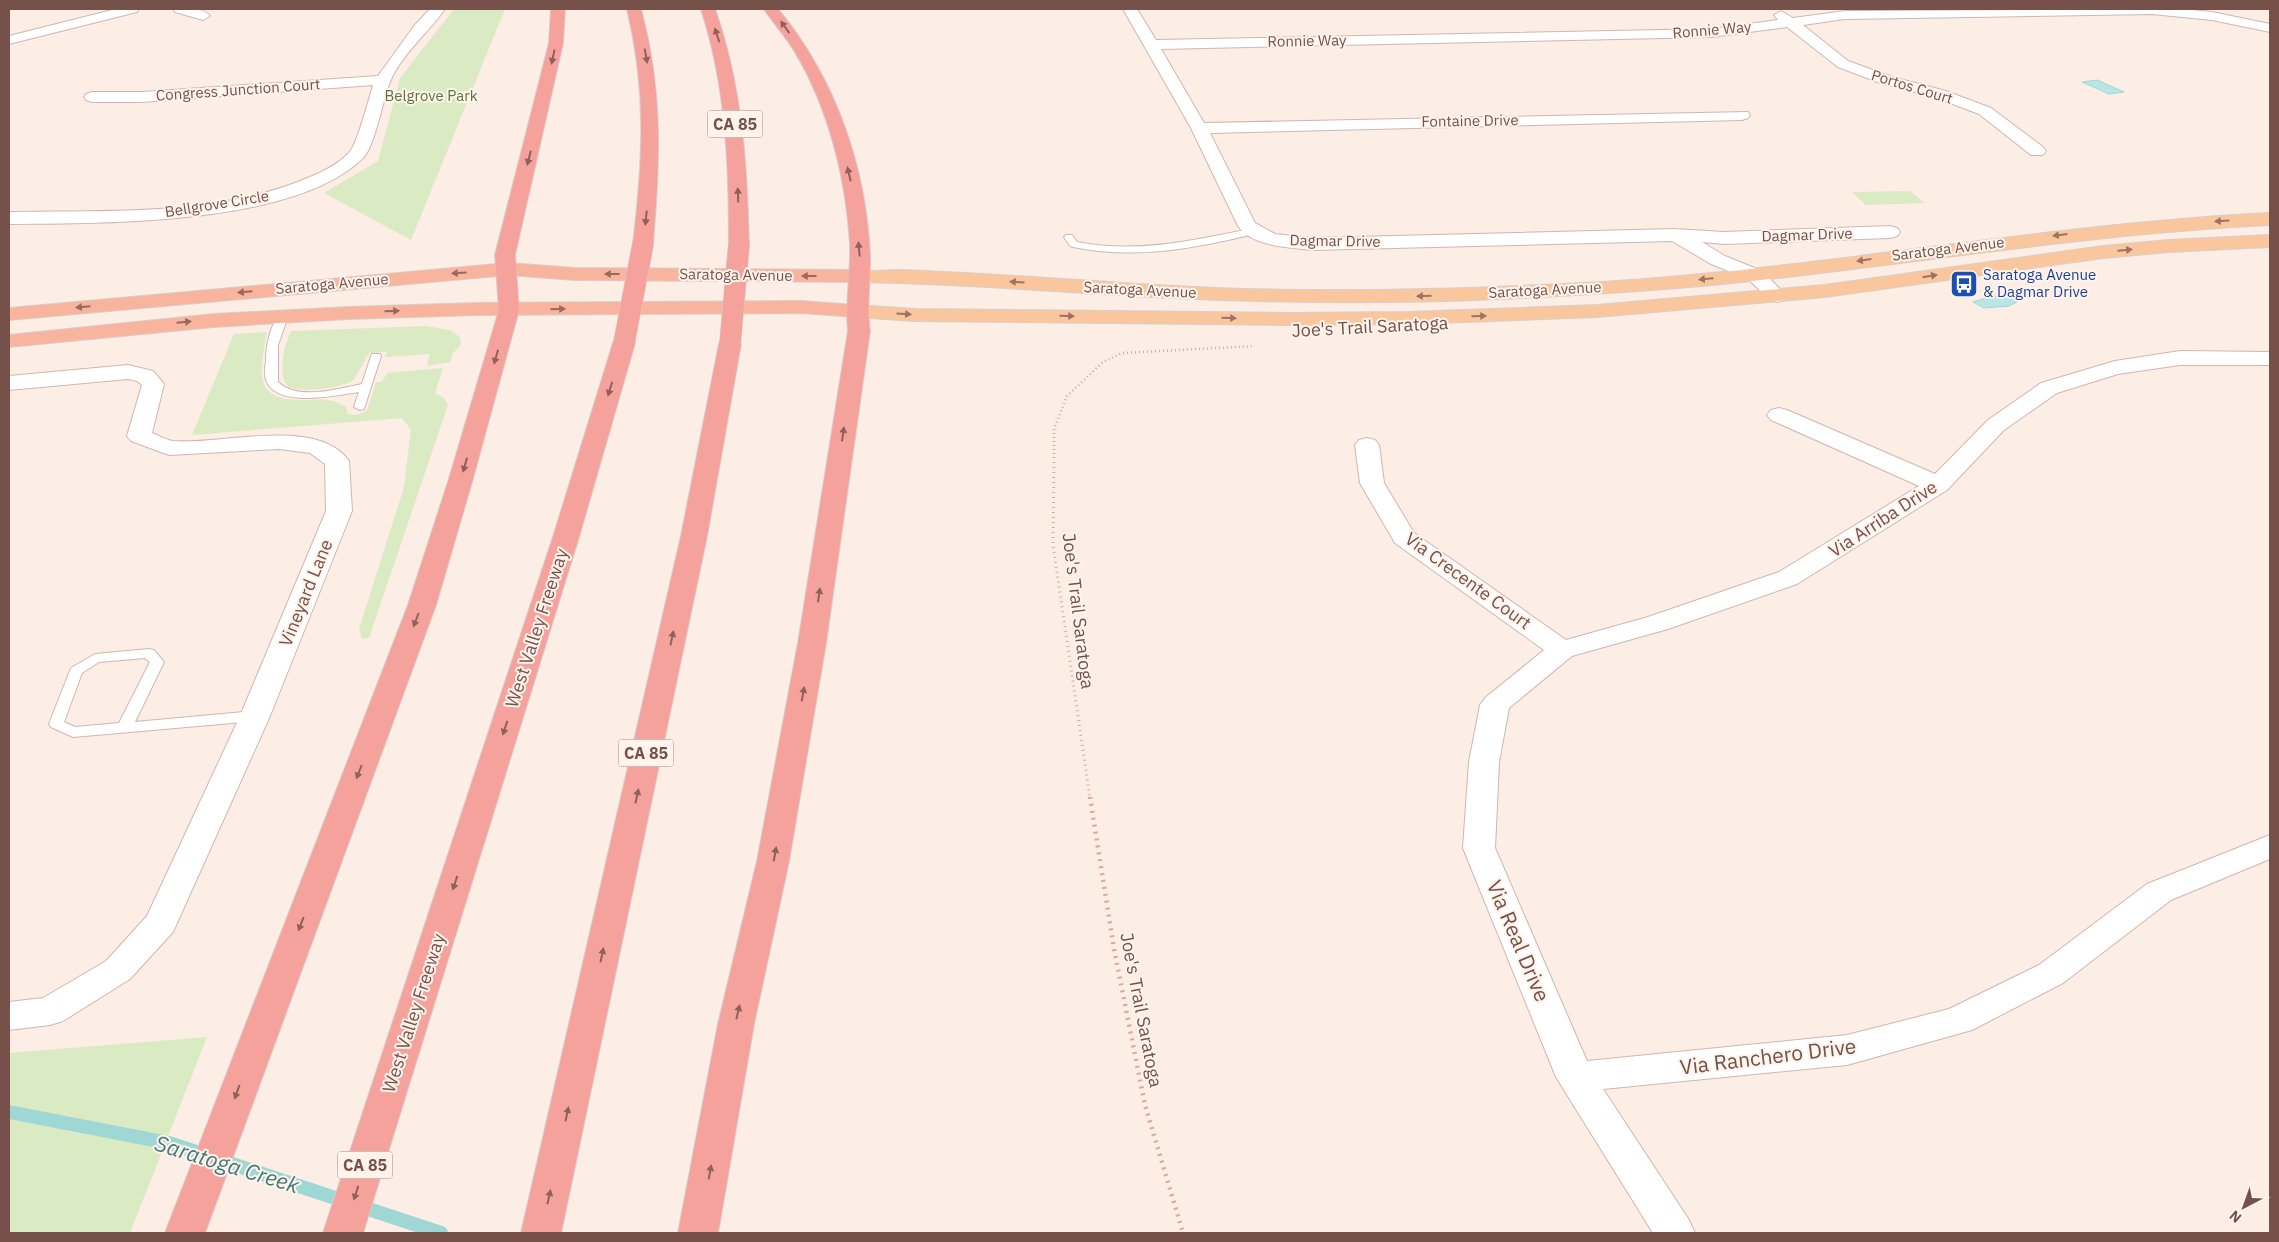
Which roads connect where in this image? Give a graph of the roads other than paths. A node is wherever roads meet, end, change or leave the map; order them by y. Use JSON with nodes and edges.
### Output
{"nodes":[{"id":1,"x":132,"y":9,"type":"edge"},
{"id":2,"x":180,"y":9,"type":"edge"},
{"id":3,"x":438,"y":9,"type":"edge"},
{"id":4,"x":558,"y":9,"type":"edge"},
{"id":5,"x":634,"y":9,"type":"edge"},
{"id":6,"x":708,"y":9,"type":"edge"},
{"id":7,"x":771,"y":9,"type":"edge"},
{"id":8,"x":1130,"y":9,"type":"edge"},
{"id":9,"x":1774,"y":9,"type":"edge"},
{"id":10,"x":203,"y":16,"type":"dead end"},
{"id":11,"x":1788,"y":22,"type":"junction"},
{"id":12,"x":2270,"y":28,"type":"edge"},
{"id":13,"x":9,"y":40,"type":"edge"},
{"id":14,"x":1151,"y":45,"type":"junction"},
{"id":15,"x":383,"y":80,"type":"junction"},
{"id":16,"x":92,"y":97,"type":"dead end"},
{"id":17,"x":1742,"y":115,"type":"dead end"},
{"id":18,"x":1199,"y":128,"type":"junction"},
{"id":19,"x":2037,"y":152,"type":"dead end"},
{"id":20,"x":14,"y":212,"type":"edge"},
{"id":21,"x":2270,"y":219,"type":"edge"},
{"id":22,"x":1255,"y":232,"type":"junction"},
{"id":23,"x":1890,"y":232,"type":"dead end"},
{"id":24,"x":1674,"y":235,"type":"junction"},
{"id":25,"x":1069,"y":237,"type":"dead end"},
{"id":26,"x":1724,"y":238,"type":"junction"},
{"id":27,"x":2270,"y":241,"type":"edge"},
{"id":28,"x":508,"y":270,"type":"junction"},
{"id":29,"x":1755,"y":275,"type":"junction"},
{"id":30,"x":858,"y":276,"type":"junction"},
{"id":31,"x":1777,"y":296,"type":"junction"},
{"id":32,"x":509,"y":310,"type":"junction"},
{"id":33,"x":856,"y":311,"type":"junction"},
{"id":34,"x":9,"y":314,"type":"edge"},
{"id":35,"x":283,"y":316,"type":"junction"},
{"id":36,"x":9,"y":341,"type":"edge"},
{"id":37,"x":376,"y":356,"type":"dead end"},
{"id":38,"x":2270,"y":359,"type":"edge"},
{"id":39,"x":9,"y":383,"type":"edge"},
{"id":40,"x":366,"y":387,"type":"junction"},
{"id":41,"x":360,"y":407,"type":"dead end"},
{"id":42,"x":1779,"y":415,"type":"dead end"},
{"id":43,"x":1367,"y":446,"type":"dead end"},
{"id":44,"x":1938,"y":486,"type":"junction"},
{"id":45,"x":1562,"y":650,"type":"junction"},
{"id":46,"x":256,"y":716,"type":"junction"},
{"id":47,"x":124,"y":728,"type":"junction"},
{"id":48,"x":2270,"y":846,"type":"edge"},
{"id":49,"x":9,"y":1016,"type":"edge"},
{"id":50,"x":1575,"y":1078,"type":"junction"},
{"id":51,"x":700,"y":1227,"type":"edge"},
{"id":52,"x":184,"y":1233,"type":"edge"},
{"id":53,"x":343,"y":1233,"type":"edge"},
{"id":54,"x":541,"y":1233,"type":"edge"},
{"id":55,"x":1675,"y":1233,"type":"edge"}],
"edges":[{"from":1,"to":13,"type":"street"},
{"from":2,"to":10,"type":"street"},
{"from":3,"to":15,"type":"street","name":"Bellgrove Circle"},
{"from":4,"to":28,"type":"highway","one_way":true},
{"from":5,"to":53,"type":"highway","name":"West Valley Freeway","number":"CA 85","one_way":true,"bridge":true},
{"from":54,"to":6,"type":"highway","number":"CA 85","one_way":true,"bridge":true},
{"from":30,"to":7,"type":"highway","one_way":true},
{"from":8,"to":14,"type":"street"},
{"from":9,"to":11,"type":"street","name":"Portos Court"},
{"from":11,"to":12,"type":"street","name":"Ronnie Way"},
{"from":11,"to":14,"type":"street","name":"Ronnie Way"},
{"from":11,"to":19,"type":"street","name":"Portos Court"},
{"from":14,"to":18,"type":"street"},
{"from":15,"to":16,"type":"street","name":"Congress Junction Court"},
{"from":15,"to":20,"type":"street","name":"Bellgrove Circle"},
{"from":17,"to":18,"type":"street","name":"Fontaine Drive"},
{"from":18,"to":22,"type":"street"},
{"from":21,"to":29,"type":"main road","name":"Saratoga Avenue","one_way":true},
{"from":22,"to":24,"type":"street","name":"Dagmar Drive"},
{"from":22,"to":25,"type":"lane"},
{"from":23,"to":26,"type":"street","name":"Dagmar Drive"},
{"from":24,"to":26,"type":"street","name":"Dagmar Drive"},
{"from":24,"to":29,"type":"street","name":"Dagmar Drive"},
{"from":26,"to":29,"type":"street","name":"Dagmar Drive"},
{"from":31,"to":27,"type":"main road","name":"Saratoga Avenue","one_way":true},
{"from":30,"to":28,"type":"highway","name":"Saratoga Avenue","one_way":true},
{"from":28,"to":32,"type":"highway"},
{"from":28,"to":34,"type":"highway","name":"Saratoga Avenue","one_way":true},
{"from":29,"to":30,"type":"main road","name":"Saratoga Avenue","one_way":true},
{"from":29,"to":31,"type":"street","name":"Dagmar Drive"},
{"from":30,"to":33,"type":"highway"},
{"from":33,"to":31,"type":"main road","name":"Saratoga Avenue","one_way":true},
{"from":32,"to":33,"type":"highway","name":"Saratoga Avenue","one_way":true},
{"from":35,"to":32,"type":"highway","name":"Saratoga Avenue","one_way":true},
{"from":32,"to":52,"type":"highway","one_way":true},
{"from":51,"to":33,"type":"highway","one_way":true},
{"from":36,"to":35,"type":"highway","name":"Saratoga Avenue","one_way":true},
{"from":35,"to":40,"type":"lane"},
{"from":37,"to":40,"type":"lane"},
{"from":38,"to":44,"type":"street","name":"Via Arriba Drive"},
{"from":39,"to":46,"type":"street","name":"Vineyard Lane"},
{"from":40,"to":41,"type":"lane"},
{"from":42,"to":44,"type":"street"},
{"from":43,"to":45,"type":"street","name":"Via Crecente Court"},
{"from":44,"to":45,"type":"street","name":"Via Arriba Drive"},
{"from":45,"to":50,"type":"street","name":"Via Real Drive"},
{"from":46,"to":47,"type":"lane"},
{"from":46,"to":49,"type":"street","name":"Vineyard Lane"},
{"from":47,"to":47,"type":"lane"},
{"from":48,"to":50,"type":"street","name":"Via Ranchero Drive"},
{"from":50,"to":55,"type":"street","name":"Via Real Drive"}]}
